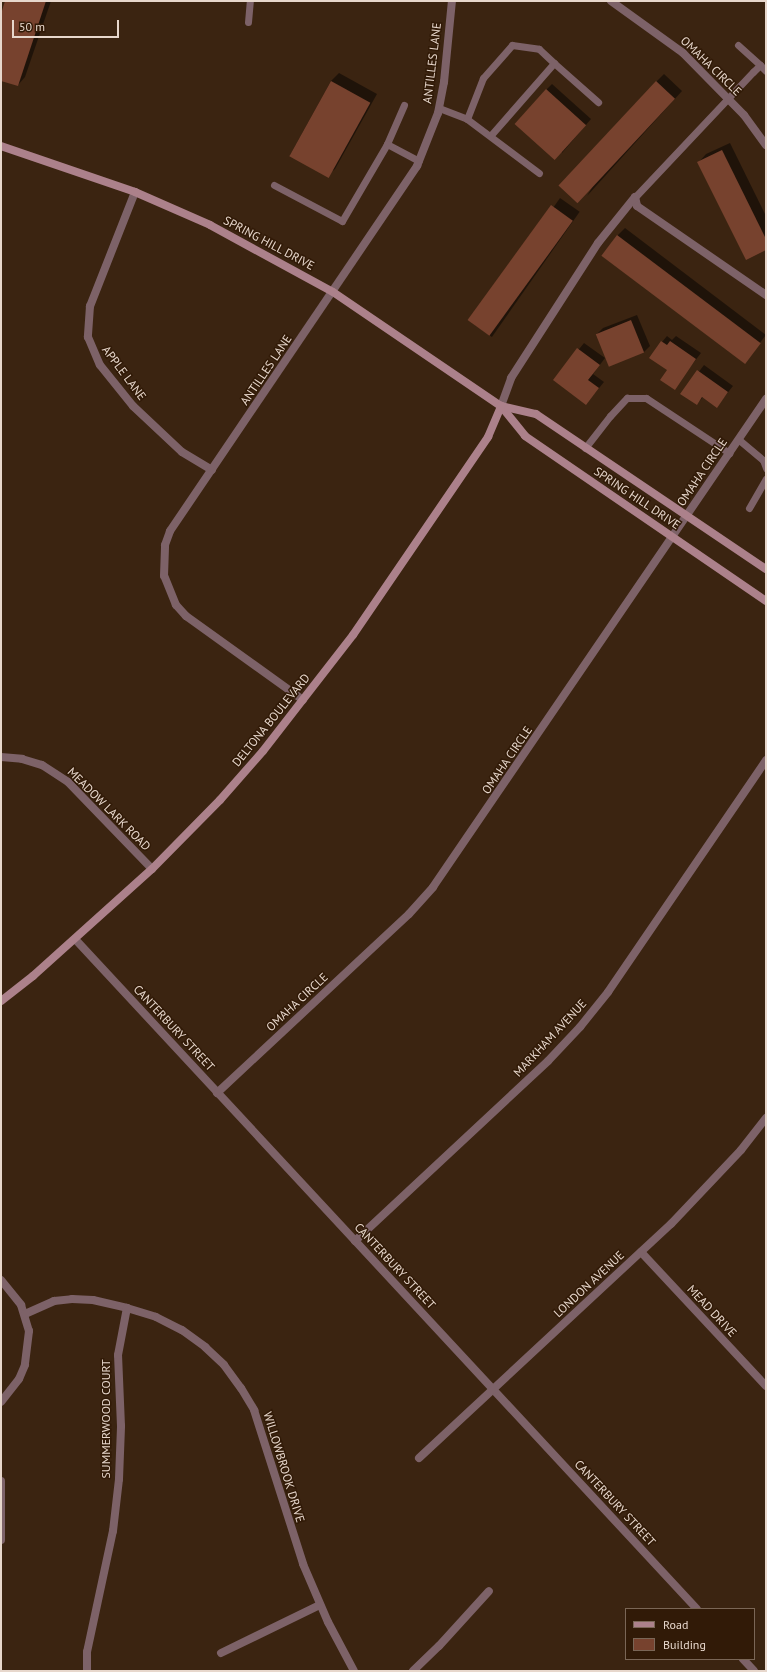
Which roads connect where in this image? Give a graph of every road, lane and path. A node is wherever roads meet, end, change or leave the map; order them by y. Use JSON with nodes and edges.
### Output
{"nodes":[{"id":1,"x":250,"y":1,"type":"edge"},
{"id":2,"x":452,"y":1,"type":"edge"},
{"id":3,"x":611,"y":1,"type":"edge"},
{"id":4,"x":248,"y":22,"type":"dead end"},
{"id":5,"x":738,"y":45,"type":"dead end"},
{"id":6,"x":554,"y":62,"type":"junction"},
{"id":7,"x":760,"y":65,"type":"junction"},
{"id":8,"x":766,"y":71,"type":"edge"},
{"id":9,"x":727,"y":98,"type":"junction"},
{"id":10,"x":598,"y":102,"type":"dead end"},
{"id":11,"x":404,"y":105,"type":"dead end"},
{"id":12,"x":439,"y":108,"type":"junction"},
{"id":13,"x":467,"y":119,"type":"junction"},
{"id":14,"x":492,"y":135,"type":"junction"},
{"id":15,"x":386,"y":144,"type":"junction"},
{"id":16,"x":766,"y":145,"type":"edge"},
{"id":17,"x":1,"y":146,"type":"edge"},
{"id":18,"x":419,"y":161,"type":"junction"},
{"id":19,"x":539,"y":173,"type":"dead end"},
{"id":20,"x":274,"y":185,"type":"dead end"},
{"id":21,"x":135,"y":192,"type":"junction"},
{"id":22,"x":635,"y":197,"type":"junction"},
{"id":23,"x":333,"y":292,"type":"junction"},
{"id":24,"x":766,"y":296,"type":"edge"},
{"id":25,"x":766,"y":399,"type":"edge"},
{"id":26,"x":501,"y":406,"type":"junction"},
{"id":27,"x":738,"y":439,"type":"junction"},
{"id":28,"x":585,"y":448,"type":"junction"},
{"id":29,"x":729,"y":453,"type":"junction"},
{"id":30,"x":766,"y":468,"type":"edge"},
{"id":31,"x":212,"y":470,"type":"junction"},
{"id":32,"x":766,"y":479,"type":"edge"},
{"id":33,"x":749,"y":508,"type":"dead end"},
{"id":34,"x":687,"y":515,"type":"junction"},
{"id":35,"x":673,"y":538,"type":"junction"},
{"id":36,"x":766,"y":569,"type":"edge"},
{"id":37,"x":766,"y":601,"type":"edge"},
{"id":38,"x":304,"y":700,"type":"junction"},
{"id":39,"x":1,"y":757,"type":"edge"},
{"id":40,"x":766,"y":760,"type":"edge"},
{"id":41,"x":152,"y":869,"type":"junction"},
{"id":42,"x":75,"y":939,"type":"junction"},
{"id":43,"x":1,"y":1001,"type":"edge"},
{"id":44,"x":217,"y":1092,"type":"junction"},
{"id":45,"x":766,"y":1118,"type":"edge"},
{"id":46,"x":355,"y":1241,"type":"junction"},
{"id":47,"x":641,"y":1252,"type":"junction"},
{"id":48,"x":1,"y":1280,"type":"edge"},
{"id":49,"x":127,"y":1308,"type":"junction"},
{"id":50,"x":25,"y":1314,"type":"junction"},
{"id":51,"x":766,"y":1386,"type":"edge"},
{"id":52,"x":493,"y":1389,"type":"junction"},
{"id":53,"x":1,"y":1402,"type":"edge"},
{"id":54,"x":419,"y":1458,"type":"dead end"},
{"id":55,"x":1,"y":1481,"type":"edge"},
{"id":56,"x":1,"y":1540,"type":"edge"},
{"id":57,"x":489,"y":1591,"type":"dead end"},
{"id":58,"x":320,"y":1605,"type":"junction"},
{"id":59,"x":696,"y":1608,"type":"edge"},
{"id":60,"x":221,"y":1653,"type":"dead end"},
{"id":61,"x":744,"y":1660,"type":"edge"},
{"id":62,"x":87,"y":1671,"type":"edge"},
{"id":63,"x":354,"y":1671,"type":"edge"},
{"id":64,"x":413,"y":1671,"type":"edge"},
{"id":65,"x":754,"y":1671,"type":"edge"}],
"edges":[{"from":1,"to":4,"type":"lane"},
{"from":2,"to":12,"type":"street","name":"ANTILLES LANE"},
{"from":3,"to":9,"type":"street","name":"OMAHA CIRCLE"},
{"from":5,"to":7,"type":"lane"},
{"from":6,"to":10,"type":"lane"},
{"from":6,"to":13,"type":"lane"},
{"from":6,"to":14,"type":"lane"},
{"from":7,"to":8,"type":"lane"},
{"from":7,"to":9,"type":"lane"},
{"from":9,"to":16,"type":"street","name":"OMAHA CIRCLE"},
{"from":9,"to":22,"type":"lane"},
{"from":11,"to":15,"type":"lane"},
{"from":12,"to":13,"type":"lane"},
{"from":12,"to":18,"type":"street","name":"ANTILLES LANE"},
{"from":13,"to":14,"type":"lane"},
{"from":14,"to":19,"type":"lane"},
{"from":15,"to":18,"type":"lane"},
{"from":15,"to":20,"type":"lane"},
{"from":17,"to":21,"type":"main road","name":"SPRING HILL DRIVE"},
{"from":18,"to":23,"type":"street","name":"ANTILLES LANE"},
{"from":21,"to":23,"type":"main road","name":"SPRING HILL DRIVE"},
{"from":21,"to":31,"type":"street","name":"APPLE LANE"},
{"from":22,"to":24,"type":"street"},
{"from":22,"to":26,"type":"street"},
{"from":23,"to":26,"type":"main road","name":"SPRING HILL DRIVE"},
{"from":23,"to":31,"type":"street","name":"ANTILLES LANE"},
{"from":25,"to":27,"type":"street","name":"OMAHA CIRCLE"},
{"from":26,"to":28,"type":"main road","name":"SPRING HILL DRIVE"},
{"from":26,"to":35,"type":"main road","name":"SPRING HILL DRIVE"},
{"from":26,"to":38,"type":"main road","name":"DELTONA BOULEVARD"},
{"from":27,"to":29,"type":"street","name":"OMAHA CIRCLE"},
{"from":27,"to":30,"type":"lane"},
{"from":28,"to":29,"type":"lane"},
{"from":28,"to":34,"type":"main road","name":"SPRING HILL DRIVE"},
{"from":29,"to":34,"type":"street","name":"OMAHA CIRCLE"},
{"from":31,"to":38,"type":"street","name":"ANTILLES LANE"},
{"from":32,"to":33,"type":"lane"},
{"from":34,"to":35,"type":"street","name":"OMAHA CIRCLE"},
{"from":34,"to":36,"type":"main road","name":"SPRING HILL DRIVE"},
{"from":35,"to":37,"type":"main road","name":"SPRING HILL DRIVE"},
{"from":35,"to":44,"type":"street","name":"OMAHA CIRCLE"},
{"from":38,"to":41,"type":"main road","name":"DELTONA BOULEVARD"},
{"from":39,"to":41,"type":"street","name":"MEADOW LARK ROAD"},
{"from":40,"to":46,"type":"street","name":"MARKHAM AVENUE"},
{"from":41,"to":42,"type":"main road","name":"DELTONA BOULEVARD"},
{"from":42,"to":43,"type":"main road","name":"DELTONA BOULEVARD"},
{"from":42,"to":44,"type":"street","name":"CANTERBURY STREET"},
{"from":44,"to":46,"type":"street","name":"CANTERBURY STREET"},
{"from":45,"to":47,"type":"street","name":"LONDON AVENUE"},
{"from":46,"to":52,"type":"street","name":"CANTERBURY STREET"},
{"from":47,"to":51,"type":"street","name":"MEAD DRIVE"},
{"from":47,"to":52,"type":"street","name":"LONDON AVENUE"},
{"from":48,"to":50,"type":"street"},
{"from":49,"to":50,"type":"street","name":"WILLOWBROOK DRIVE"},
{"from":49,"to":58,"type":"street","name":"WILLOWBROOK DRIVE"},
{"from":49,"to":62,"type":"street","name":"SUMMERWOOD COURT"},
{"from":50,"to":53,"type":"street"},
{"from":52,"to":54,"type":"street","name":"LONDON AVENUE"},
{"from":52,"to":59,"type":"street","name":"CANTERBURY STREET"},
{"from":55,"to":56,"type":"street"},
{"from":57,"to":64,"type":"street"},
{"from":58,"to":60,"type":"street"},
{"from":58,"to":63,"type":"street","name":"WILLOWBROOK DRIVE"},
{"from":61,"to":65,"type":"street"}]}
